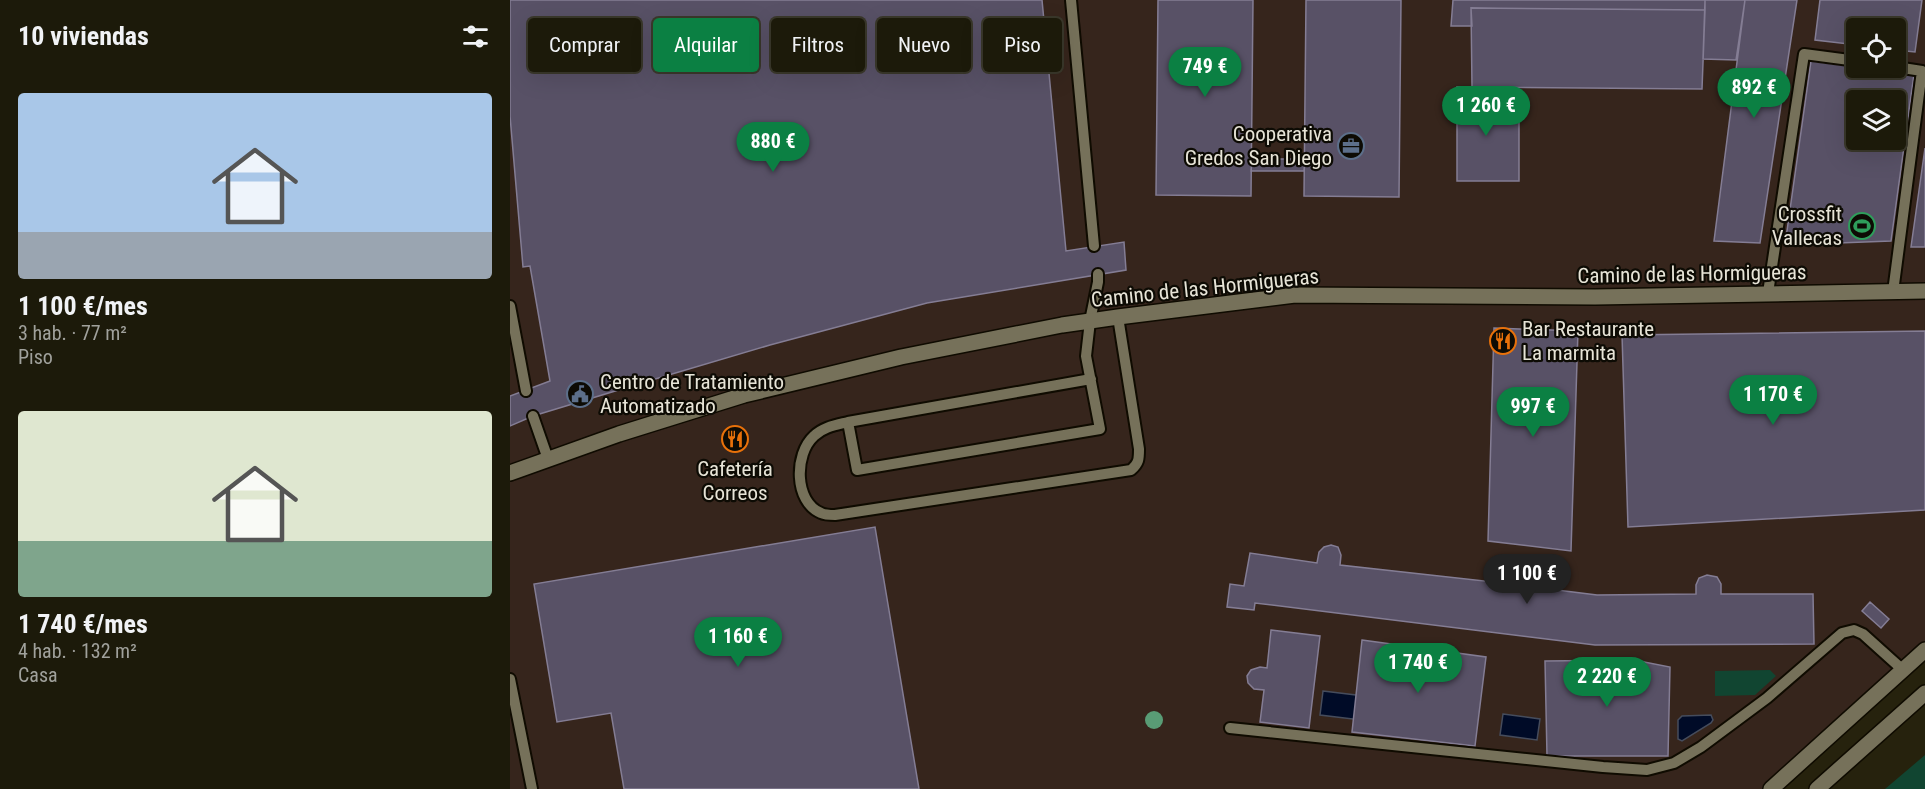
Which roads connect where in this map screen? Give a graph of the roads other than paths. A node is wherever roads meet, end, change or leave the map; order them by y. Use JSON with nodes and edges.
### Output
{"nodes":[{"id":1,"x":1071,"y":0,"type":"edge"},
{"id":2,"x":1846,"y":60,"type":"edge"},
{"id":3,"x":1906,"y":68,"type":"edge"},
{"id":4,"x":1094,"y":246,"type":"dead end"},
{"id":5,"x":1098,"y":274,"type":"dead end"},
{"id":6,"x":1925,"y":291,"type":"edge"},
{"id":7,"x":1893,"y":292,"type":"junction"},
{"id":8,"x":1768,"y":293,"type":"junction"},
{"id":9,"x":510,"y":306,"type":"edge"},
{"id":10,"x":1118,"y":317,"type":"junction"},
{"id":11,"x":1090,"y":321,"type":"junction"},
{"id":12,"x":1090,"y":379,"type":"junction"},
{"id":13,"x":526,"y":391,"type":"dead end"},
{"id":14,"x":533,"y":416,"type":"dead end"},
{"id":15,"x":848,"y":422,"type":"junction"},
{"id":16,"x":548,"y":459,"type":"junction"},
{"id":17,"x":510,"y":473,"type":"edge"},
{"id":18,"x":1925,"y":650,"type":"edge"},
{"id":19,"x":1903,"y":670,"type":"junction"},
{"id":20,"x":510,"y":679,"type":"edge"},
{"id":21,"x":1925,"y":693,"type":"edge"},
{"id":22,"x":1230,"y":728,"type":"dead end"},
{"id":23,"x":532,"y":789,"type":"edge"},
{"id":24,"x":1771,"y":789,"type":"edge"},
{"id":25,"x":1817,"y":789,"type":"edge"}],
"edges":[{"from":1,"to":4,"type":"lane"},
{"from":2,"to":8,"type":"lane"},
{"from":3,"to":7,"type":"lane"},
{"from":5,"to":11,"type":"lane"},
{"from":6,"to":7,"type":"street","name":"Camino de las Hormigueras"},
{"from":7,"to":8,"type":"street","name":"Camino de las Hormigueras"},
{"from":8,"to":10,"type":"street","name":"Camino de las Hormigueras"},
{"from":9,"to":13,"type":"lane"},
{"from":10,"to":11,"type":"street","name":"Camino de las Hormigueras"},
{"from":10,"to":15,"type":"lane"},
{"from":11,"to":12,"type":"lane"},
{"from":11,"to":16,"type":"street","name":"Camino de las Hormigueras"},
{"from":12,"to":15,"type":"lane"},
{"from":12,"to":15,"type":"lane"},
{"from":14,"to":16,"type":"lane"},
{"from":16,"to":17,"type":"street","name":"Camino de las Hormigueras"},
{"from":18,"to":19,"type":"street"},
{"from":19,"to":22,"type":"lane"},
{"from":19,"to":24,"type":"street"},
{"from":20,"to":23,"type":"lane"},
{"from":21,"to":25,"type":"street"}]}
